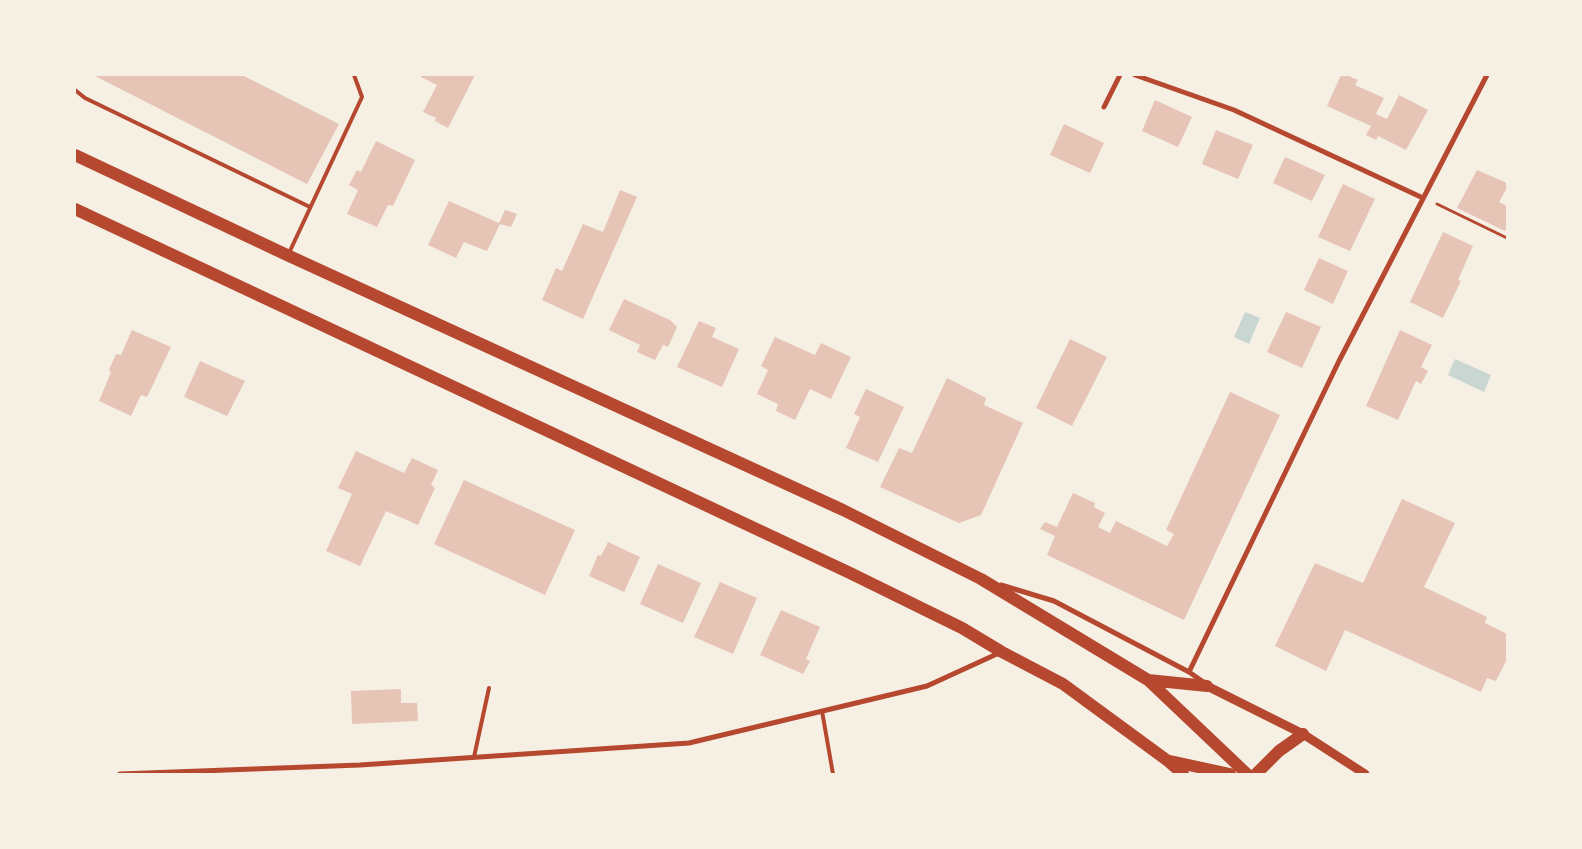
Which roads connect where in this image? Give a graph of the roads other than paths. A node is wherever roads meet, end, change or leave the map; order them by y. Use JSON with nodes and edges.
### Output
{"nodes":[{"id":1,"x":354,"y":75,"type":"edge"},
{"id":2,"x":1120,"y":75,"type":"edge"},
{"id":3,"x":1135,"y":75,"type":"edge"},
{"id":4,"x":1487,"y":75,"type":"edge"},
{"id":5,"x":75,"y":90,"type":"edge"},
{"id":6,"x":1104,"y":108,"type":"dead end"},
{"id":7,"x":75,"y":154,"type":"edge"},
{"id":8,"x":1423,"y":198,"type":"junction"},
{"id":9,"x":310,"y":207,"type":"junction"},
{"id":10,"x":75,"y":209,"type":"edge"},
{"id":11,"x":288,"y":256,"type":"junction"},
{"id":12,"x":981,"y":579,"type":"junction"},
{"id":13,"x":1002,"y":652,"type":"junction"},
{"id":14,"x":1189,"y":672,"type":"junction"},
{"id":15,"x":1148,"y":680,"type":"junction"},
{"id":16,"x":1207,"y":686,"type":"junction"},
{"id":17,"x":489,"y":688,"type":"dead end"},
{"id":18,"x":822,"y":711,"type":"junction"},
{"id":19,"x":1303,"y":734,"type":"junction"},
{"id":20,"x":474,"y":757,"type":"junction"},
{"id":21,"x":1168,"y":761,"type":"junction"},
{"id":22,"x":120,"y":774,"type":"edge"},
{"id":23,"x":833,"y":774,"type":"edge"},
{"id":24,"x":1183,"y":774,"type":"edge"},
{"id":25,"x":1230,"y":774,"type":"edge"},
{"id":26,"x":1247,"y":774,"type":"edge"},
{"id":27,"x":1256,"y":774,"type":"edge"},
{"id":28,"x":1365,"y":774,"type":"edge"}],
"edges":[{"from":1,"to":9,"type":"lane"},
{"from":2,"to":6,"type":"street"},
{"from":3,"to":8,"type":"street"},
{"from":4,"to":8,"type":"street"},
{"from":5,"to":9,"type":"lane"},
{"from":7,"to":11,"type":"main road"},
{"from":8,"to":14,"type":"street"},
{"from":9,"to":11,"type":"lane"},
{"from":10,"to":13,"type":"main road"},
{"from":11,"to":12,"type":"main road"},
{"from":12,"to":14,"type":"street"},
{"from":12,"to":15,"type":"main road"},
{"from":13,"to":18,"type":"street"},
{"from":13,"to":21,"type":"main road"},
{"from":14,"to":16,"type":"street"},
{"from":15,"to":16,"type":"main road"},
{"from":15,"to":26,"type":"main road"},
{"from":16,"to":19,"type":"street"},
{"from":17,"to":20,"type":"lane"},
{"from":18,"to":20,"type":"street"},
{"from":18,"to":23,"type":"lane"},
{"from":19,"to":27,"type":"main road"},
{"from":19,"to":28,"type":"street"},
{"from":20,"to":22,"type":"street"},
{"from":21,"to":24,"type":"main road"},
{"from":21,"to":25,"type":"main road"}]}
